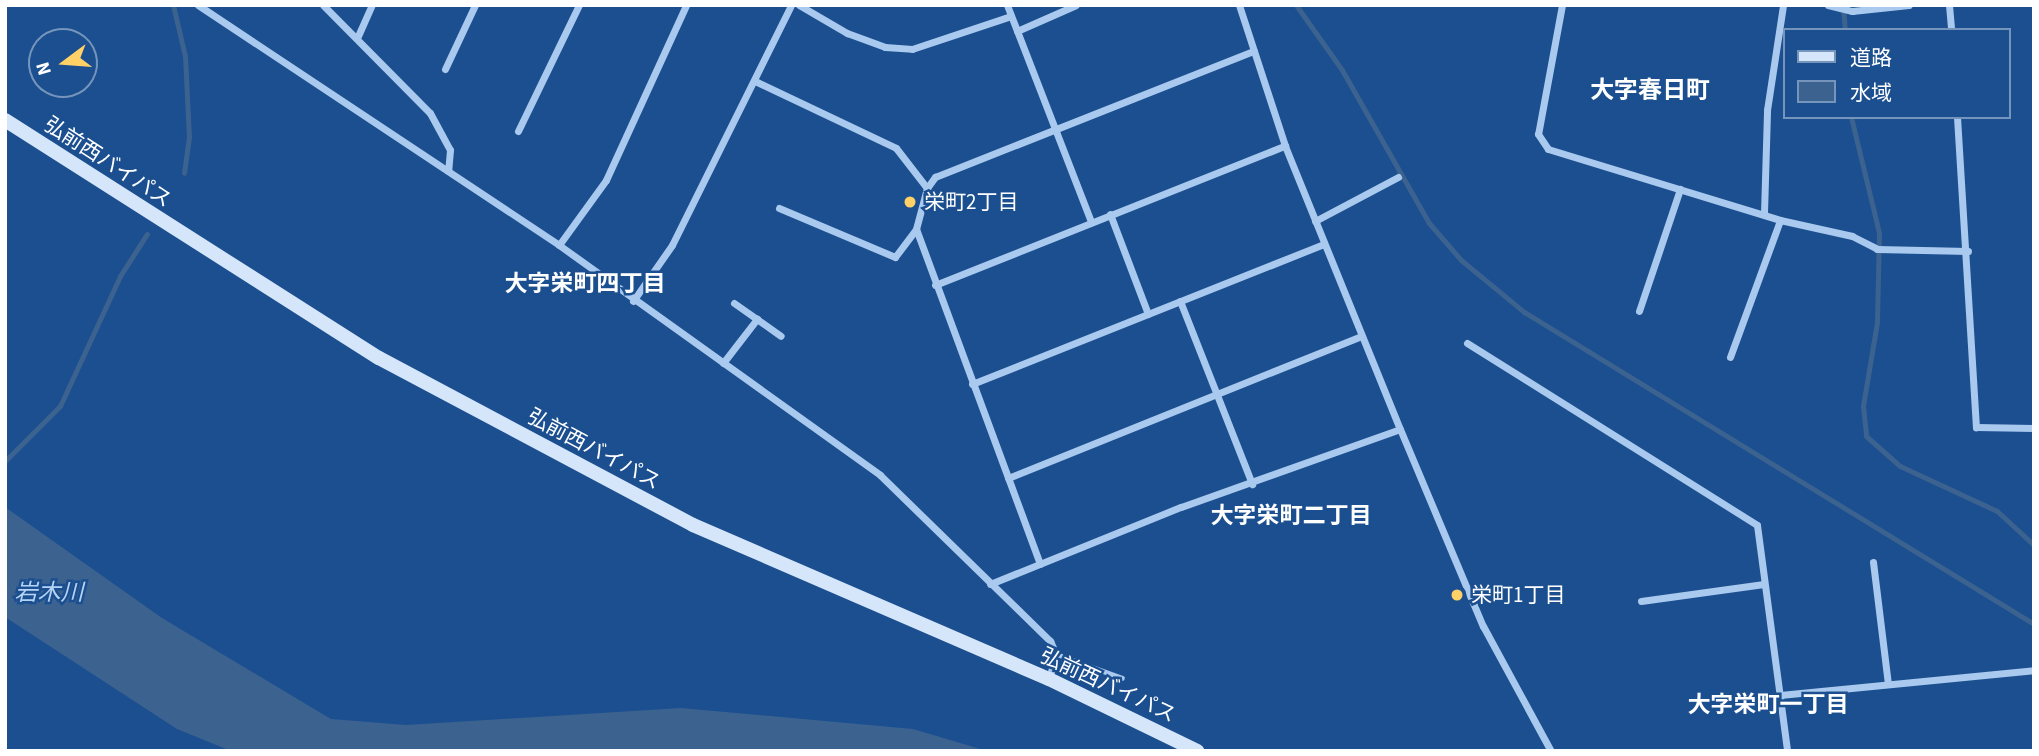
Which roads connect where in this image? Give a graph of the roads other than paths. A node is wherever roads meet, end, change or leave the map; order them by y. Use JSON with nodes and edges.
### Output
{"nodes":[{"id":1,"x":198,"y":5,"type":"edge"},
{"id":2,"x":323,"y":5,"type":"edge"},
{"id":3,"x":372,"y":5,"type":"edge"},
{"id":4,"x":475,"y":5,"type":"edge"},
{"id":5,"x":579,"y":5,"type":"edge"},
{"id":6,"x":685,"y":5,"type":"edge"},
{"id":7,"x":791,"y":5,"type":"edge"},
{"id":8,"x":799,"y":5,"type":"edge"},
{"id":9,"x":1007,"y":5,"type":"edge"},
{"id":10,"x":1076,"y":5,"type":"edge"},
{"id":11,"x":1239,"y":5,"type":"edge"},
{"id":12,"x":1562,"y":5,"type":"edge"},
{"id":13,"x":1783,"y":5,"type":"edge"},
{"id":14,"x":1828,"y":5,"type":"edge"},
{"id":15,"x":1909,"y":5,"type":"edge"},
{"id":16,"x":1949,"y":5,"type":"edge"},
{"id":17,"x":1011,"y":16,"type":"junction"},
{"id":18,"x":1951,"y":28,"type":"edge"},
{"id":19,"x":1017,"y":31,"type":"junction"},
{"id":20,"x":358,"y":36,"type":"junction"},
{"id":21,"x":1254,"y":51,"type":"junction"},
{"id":22,"x":445,"y":69,"type":"dead end"},
{"id":23,"x":755,"y":80,"type":"junction"},
{"id":24,"x":1957,"y":119,"type":"edge"},
{"id":25,"x":5,"y":120,"type":"edge"},
{"id":26,"x":1055,"y":130,"type":"junction"},
{"id":27,"x":518,"y":131,"type":"dead end"},
{"id":28,"x":1285,"y":146,"type":"junction"},
{"id":29,"x":448,"y":171,"type":"junction"},
{"id":30,"x":1398,"y":177,"type":"dead end"},
{"id":31,"x":927,"y":188,"type":"junction"},
{"id":32,"x":1680,"y":189,"type":"junction"},
{"id":33,"x":779,"y":208,"type":"dead end"},
{"id":34,"x":1764,"y":213,"type":"junction"},
{"id":35,"x":1110,"y":214,"type":"junction"},
{"id":36,"x":1780,"y":220,"type":"junction"},
{"id":37,"x":1315,"y":221,"type":"junction"},
{"id":38,"x":1091,"y":222,"type":"junction"},
{"id":39,"x":916,"y":229,"type":"junction"},
{"id":40,"x":1323,"y":244,"type":"junction"},
{"id":41,"x":559,"y":245,"type":"junction"},
{"id":42,"x":1968,"y":251,"type":"junction"},
{"id":43,"x":935,"y":285,"type":"junction"},
{"id":44,"x":633,"y":301,"type":"junction"},
{"id":45,"x":1180,"y":301,"type":"junction"},
{"id":46,"x":734,"y":303,"type":"dead end"},
{"id":47,"x":1639,"y":311,"type":"dead end"},
{"id":48,"x":1148,"y":314,"type":"junction"},
{"id":49,"x":757,"y":319,"type":"junction"},
{"id":50,"x":781,"y":336,"type":"dead end"},
{"id":51,"x":1362,"y":336,"type":"junction"},
{"id":52,"x":1467,"y":343,"type":"dead end"},
{"id":53,"x":1730,"y":357,"type":"dead end"},
{"id":54,"x":723,"y":363,"type":"junction"},
{"id":55,"x":972,"y":384,"type":"junction"},
{"id":56,"x":1218,"y":394,"type":"junction"},
{"id":57,"x":2034,"y":428,"type":"edge"},
{"id":58,"x":1400,"y":429,"type":"junction"},
{"id":59,"x":1008,"y":478,"type":"junction"},
{"id":60,"x":1252,"y":484,"type":"junction"},
{"id":61,"x":1873,"y":562,"type":"dead end"},
{"id":62,"x":1040,"y":564,"type":"junction"},
{"id":63,"x":990,"y":584,"type":"junction"},
{"id":64,"x":1763,"y":584,"type":"junction"},
{"id":65,"x":1641,"y":601,"type":"dead end"},
{"id":66,"x":1056,"y":654,"type":"junction"},
{"id":67,"x":2034,"y":670,"type":"edge"},
{"id":68,"x":1122,"y":678,"type":"dead end"},
{"id":69,"x":1049,"y":679,"type":"junction"},
{"id":70,"x":1888,"y":684,"type":"junction"},
{"id":71,"x":1780,"y":695,"type":"junction"},
{"id":72,"x":1197,"y":751,"type":"edge"},
{"id":73,"x":1551,"y":751,"type":"edge"},
{"id":74,"x":1787,"y":751,"type":"edge"}],
"edges":[{"from":1,"to":29,"type":"street"},
{"from":2,"to":20,"type":"street"},
{"from":3,"to":20,"type":"street"},
{"from":4,"to":22,"type":"street"},
{"from":5,"to":27,"type":"street"},
{"from":6,"to":41,"type":"street"},
{"from":7,"to":23,"type":"street"},
{"from":8,"to":17,"type":"street"},
{"from":9,"to":17,"type":"street"},
{"from":10,"to":19,"type":"street"},
{"from":11,"to":21,"type":"street"},
{"from":12,"to":32,"type":"street"},
{"from":13,"to":34,"type":"street"},
{"from":14,"to":15,"type":"street"},
{"from":16,"to":18,"type":"street"},
{"from":17,"to":19,"type":"street"},
{"from":19,"to":26,"type":"street"},
{"from":20,"to":29,"type":"street"},
{"from":21,"to":26,"type":"street"},
{"from":21,"to":28,"type":"street"},
{"from":23,"to":31,"type":"street"},
{"from":23,"to":44,"type":"street"},
{"from":24,"to":42,"type":"street"},
{"from":25,"to":69,"type":"street","name":"弘前西バイパス"},
{"from":26,"to":31,"type":"street"},
{"from":26,"to":38,"type":"street"},
{"from":28,"to":35,"type":"street"},
{"from":28,"to":37,"type":"street"},
{"from":29,"to":41,"type":"street"},
{"from":30,"to":37,"type":"street"},
{"from":31,"to":39,"type":"street"},
{"from":32,"to":34,"type":"street"},
{"from":32,"to":47,"type":"street"},
{"from":33,"to":39,"type":"street"},
{"from":34,"to":36,"type":"street"},
{"from":35,"to":38,"type":"street"},
{"from":35,"to":48,"type":"street"},
{"from":36,"to":42,"type":"street"},
{"from":36,"to":53,"type":"street"},
{"from":37,"to":40,"type":"street"},
{"from":38,"to":43,"type":"street"},
{"from":39,"to":43,"type":"street"},
{"from":40,"to":45,"type":"street"},
{"from":40,"to":51,"type":"street"},
{"from":41,"to":44,"type":"street"},
{"from":42,"to":57,"type":"street"},
{"from":43,"to":55,"type":"street"},
{"from":44,"to":54,"type":"street"},
{"from":45,"to":48,"type":"street"},
{"from":45,"to":56,"type":"street"},
{"from":46,"to":49,"type":"street"},
{"from":48,"to":55,"type":"street"},
{"from":49,"to":50,"type":"street"},
{"from":49,"to":54,"type":"street"},
{"from":51,"to":56,"type":"street"},
{"from":51,"to":58,"type":"street"},
{"from":52,"to":64,"type":"street"},
{"from":54,"to":63,"type":"street"},
{"from":55,"to":59,"type":"street"},
{"from":56,"to":59,"type":"street"},
{"from":56,"to":60,"type":"street"},
{"from":58,"to":60,"type":"street"},
{"from":58,"to":73,"type":"street"},
{"from":59,"to":62,"type":"street"},
{"from":60,"to":62,"type":"street"},
{"from":61,"to":70,"type":"street"},
{"from":62,"to":63,"type":"street"},
{"from":63,"to":66,"type":"street"},
{"from":64,"to":65,"type":"street"},
{"from":64,"to":71,"type":"street"},
{"from":66,"to":68,"type":"lane"},
{"from":66,"to":69,"type":"street"},
{"from":67,"to":70,"type":"street"},
{"from":69,"to":72,"type":"street","name":"弘前西バイパス"},
{"from":70,"to":71,"type":"street"},
{"from":71,"to":74,"type":"street"}]}
